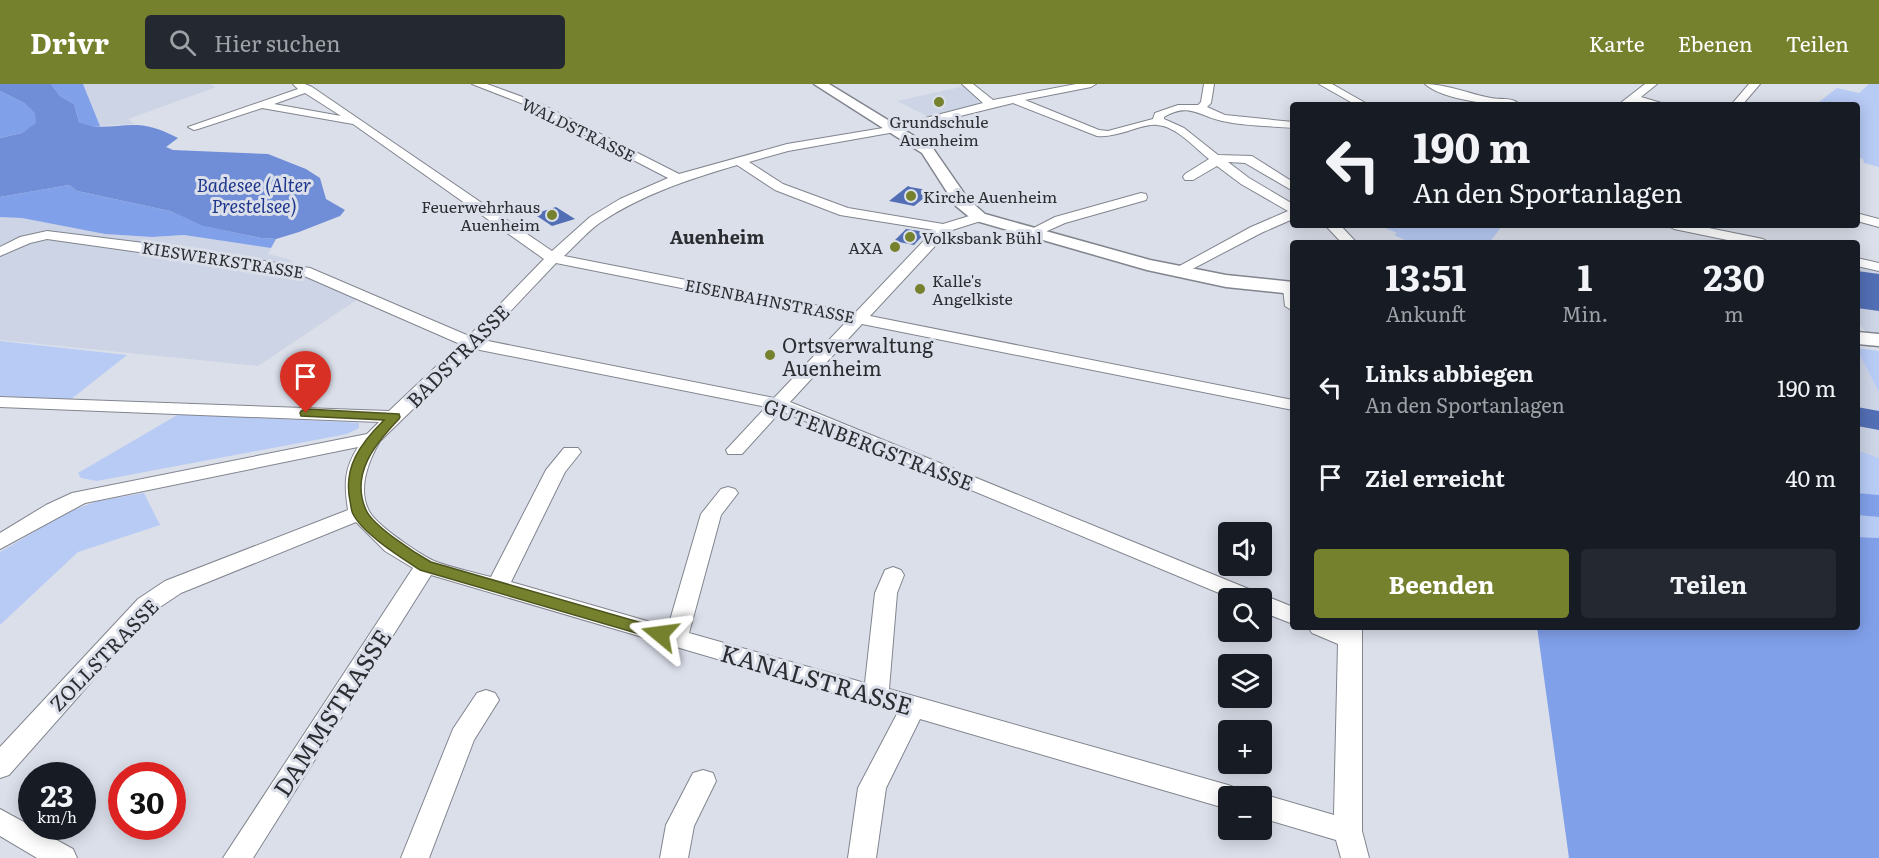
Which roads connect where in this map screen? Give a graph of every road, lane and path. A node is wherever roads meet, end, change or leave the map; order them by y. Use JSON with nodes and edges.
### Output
{"nodes":[{"id":1,"x":477,"y":84,"type":"edge"},
{"id":2,"x":820,"y":84,"type":"edge"},
{"id":3,"x":967,"y":84,"type":"edge"},
{"id":4,"x":1091,"y":84,"type":"edge"},
{"id":5,"x":1209,"y":84,"type":"edge"},
{"id":6,"x":1324,"y":84,"type":"edge"},
{"id":7,"x":1430,"y":84,"type":"edge"},
{"id":8,"x":1652,"y":84,"type":"edge"},
{"id":9,"x":1755,"y":84,"type":"edge"},
{"id":10,"x":303,"y":87,"type":"edge"},
{"id":11,"x":1350,"y":87,"type":"dead end"},
{"id":12,"x":1335,"y":89,"type":"junction"},
{"id":13,"x":1634,"y":98,"type":"junction"},
{"id":14,"x":1015,"y":100,"type":"junction"},
{"id":15,"x":1359,"y":102,"type":"edge"},
{"id":16,"x":1489,"y":102,"type":"edge"},
{"id":17,"x":1628,"y":102,"type":"edge"},
{"id":18,"x":1651,"y":102,"type":"edge"},
{"id":19,"x":1739,"y":102,"type":"edge"},
{"id":20,"x":262,"y":104,"type":"junction"},
{"id":21,"x":991,"y":104,"type":"junction"},
{"id":22,"x":1200,"y":108,"type":"junction"},
{"id":23,"x":356,"y":121,"type":"junction"},
{"id":24,"x":1158,"y":121,"type":"junction"},
{"id":25,"x":1290,"y":125,"type":"edge"},
{"id":26,"x":194,"y":127,"type":"dead end"},
{"id":27,"x":895,"y":129,"type":"junction"},
{"id":28,"x":1215,"y":158,"type":"junction"},
{"id":29,"x":740,"y":162,"type":"junction"},
{"id":30,"x":1189,"y":177,"type":"dead end"},
{"id":31,"x":678,"y":178,"type":"junction"},
{"id":32,"x":1290,"y":186,"type":"edge"},
{"id":33,"x":1141,"y":197,"type":"dead end"},
{"id":34,"x":1290,"y":207,"type":"edge"},
{"id":35,"x":1290,"y":215,"type":"edge"},
{"id":36,"x":979,"y":217,"type":"junction"},
{"id":37,"x":1860,"y":218,"type":"dead end"},
{"id":38,"x":1879,"y":223,"type":"edge"},
{"id":39,"x":944,"y":228,"type":"junction"},
{"id":40,"x":1335,"y":228,"type":"edge"},
{"id":41,"x":1689,"y":228,"type":"edge"},
{"id":42,"x":1031,"y":233,"type":"junction"},
{"id":43,"x":1347,"y":240,"type":"edge"},
{"id":44,"x":1748,"y":240,"type":"edge"},
{"id":45,"x":0,"y":252,"type":"edge"},
{"id":46,"x":553,"y":258,"type":"junction"},
{"id":47,"x":1860,"y":263,"type":"edge"},
{"id":48,"x":1879,"y":267,"type":"edge"},
{"id":49,"x":1179,"y":272,"type":"junction"},
{"id":50,"x":1290,"y":288,"type":"edge"},
{"id":51,"x":858,"y":317,"type":"junction"},
{"id":52,"x":1860,"y":338,"type":"edge"},
{"id":53,"x":1879,"y":340,"type":"edge"},
{"id":54,"x":471,"y":343,"type":"junction"},
{"id":55,"x":0,"y":402,"type":"edge"},
{"id":56,"x":779,"y":404,"type":"junction"},
{"id":57,"x":1290,"y":404,"type":"edge"},
{"id":58,"x":394,"y":417,"type":"junction"},
{"id":59,"x":373,"y":438,"type":"junction"},
{"id":60,"x":735,"y":450,"type":"dead end"},
{"id":61,"x":571,"y":452,"type":"dead end"},
{"id":62,"x":728,"y":493,"type":"dead end"},
{"id":63,"x":359,"y":513,"type":"junction"},
{"id":64,"x":0,"y":542,"type":"edge"},
{"id":65,"x":426,"y":566,"type":"junction"},
{"id":66,"x":893,"y":575,"type":"dead end"},
{"id":67,"x":498,"y":586,"type":"junction"},
{"id":68,"x":1227,"y":588,"type":"edge"},
{"id":69,"x":1272,"y":607,"type":"edge"},
{"id":70,"x":1290,"y":615,"type":"edge"},
{"id":71,"x":1349,"y":633,"type":"edge"},
{"id":72,"x":676,"y":639,"type":"junction"},
{"id":73,"x":876,"y":696,"type":"junction"},
{"id":74,"x":486,"y":700,"type":"dead end"},
{"id":75,"x":914,"y":706,"type":"junction"},
{"id":76,"x":0,"y":767,"type":"edge"},
{"id":77,"x":703,"y":781,"type":"dead end"},
{"id":78,"x":1218,"y":794,"type":"edge"},
{"id":79,"x":1272,"y":810,"type":"edge"},
{"id":80,"x":0,"y":821,"type":"edge"},
{"id":81,"x":1351,"y":845,"type":"edge"},
{"id":82,"x":63,"y":858,"type":"edge"},
{"id":83,"x":237,"y":858,"type":"edge"},
{"id":84,"x":415,"y":858,"type":"edge"},
{"id":85,"x":674,"y":858,"type":"edge"},
{"id":86,"x":862,"y":858,"type":"edge"}],
"edges":[{"from":1,"to":31,"type":"street","name":"WALDSTRASSE"},
{"from":2,"to":27,"type":"street"},
{"from":3,"to":21,"type":"street"},
{"from":4,"to":14,"type":"street","name":"BADSTRASSE"},
{"from":5,"to":22,"type":"street"},
{"from":6,"to":12,"type":"street"},
{"from":7,"to":16,"type":"street"},
{"from":8,"to":13,"type":"street"},
{"from":9,"to":19,"type":"street"},
{"from":10,"to":20,"type":"street","name":"EISENBAHNSTRASSE"},
{"from":10,"to":23,"type":"street","name":"EISENBAHNSTRASSE"},
{"from":11,"to":12,"type":"street"},
{"from":12,"to":15,"type":"street"},
{"from":13,"to":17,"type":"street"},
{"from":13,"to":18,"type":"street"},
{"from":14,"to":21,"type":"street","name":"BADSTRASSE"},
{"from":14,"to":24,"type":"street"},
{"from":20,"to":23,"type":"street","name":"EISENBAHNSTRASSE"},
{"from":20,"to":26,"type":"street","name":"EISENBAHNSTRASSE"},
{"from":21,"to":27,"type":"street","name":"BADSTRASSE"},
{"from":22,"to":24,"type":"street"},
{"from":22,"to":25,"type":"street"},
{"from":23,"to":46,"type":"street","name":"EISENBAHNSTRASSE"},
{"from":24,"to":28,"type":"street"},
{"from":27,"to":29,"type":"street","name":"BADSTRASSE"},
{"from":27,"to":36,"type":"street"},
{"from":28,"to":30,"type":"street"},
{"from":28,"to":32,"type":"street"},
{"from":28,"to":34,"type":"street"},
{"from":29,"to":31,"type":"street","name":"BADSTRASSE"},
{"from":29,"to":39,"type":"street"},
{"from":31,"to":46,"type":"street","name":"BADSTRASSE"},
{"from":33,"to":42,"type":"street"},
{"from":35,"to":49,"type":"street"},
{"from":36,"to":39,"type":"street"},
{"from":36,"to":42,"type":"street"},
{"from":37,"to":38,"type":"street"},
{"from":39,"to":51,"type":"street"},
{"from":40,"to":43,"type":"street"},
{"from":41,"to":44,"type":"street"},
{"from":42,"to":49,"type":"street"},
{"from":45,"to":54,"type":"street","name":"KIESWERKSTRASSE"},
{"from":46,"to":51,"type":"street","name":"EISENBAHNSTRASSE"},
{"from":46,"to":54,"type":"street","name":"BADSTRASSE"},
{"from":47,"to":48,"type":"street"},
{"from":49,"to":50,"type":"street"},
{"from":51,"to":56,"type":"street"},
{"from":51,"to":57,"type":"street","name":"EISENBAHNSTRASSE"},
{"from":52,"to":53,"type":"street"},
{"from":54,"to":56,"type":"street","name":"GUTENBERGSTRASSE"},
{"from":54,"to":58,"type":"street","name":"BADSTRASSE"},
{"from":55,"to":58,"type":"street"},
{"from":56,"to":60,"type":"street"},
{"from":56,"to":68,"type":"street","name":"GUTENBERGSTRASSE"},
{"from":58,"to":59,"type":"street","name":"BADSTRASSE"},
{"from":59,"to":63,"type":"street"},
{"from":59,"to":64,"type":"street"},
{"from":61,"to":67,"type":"street"},
{"from":62,"to":72,"type":"street"},
{"from":63,"to":65,"type":"street","name":"KANALSTRASSE"},
{"from":63,"to":76,"type":"street","name":"ZOLLSTRASSE"},
{"from":65,"to":67,"type":"street","name":"KANALSTRASSE"},
{"from":65,"to":83,"type":"street","name":"DAMMSTRASSE"},
{"from":66,"to":73,"type":"street"},
{"from":67,"to":72,"type":"street","name":"KANALSTRASSE"},
{"from":69,"to":70,"type":"street"},
{"from":71,"to":81,"type":"street"},
{"from":72,"to":73,"type":"street","name":"KANALSTRASSE"},
{"from":73,"to":75,"type":"street","name":"KANALSTRASSE"},
{"from":74,"to":84,"type":"street"},
{"from":75,"to":78,"type":"street","name":"KANALSTRASSE"},
{"from":75,"to":86,"type":"street"},
{"from":77,"to":85,"type":"street"},
{"from":79,"to":81,"type":"street"},
{"from":80,"to":82,"type":"street"}]}
